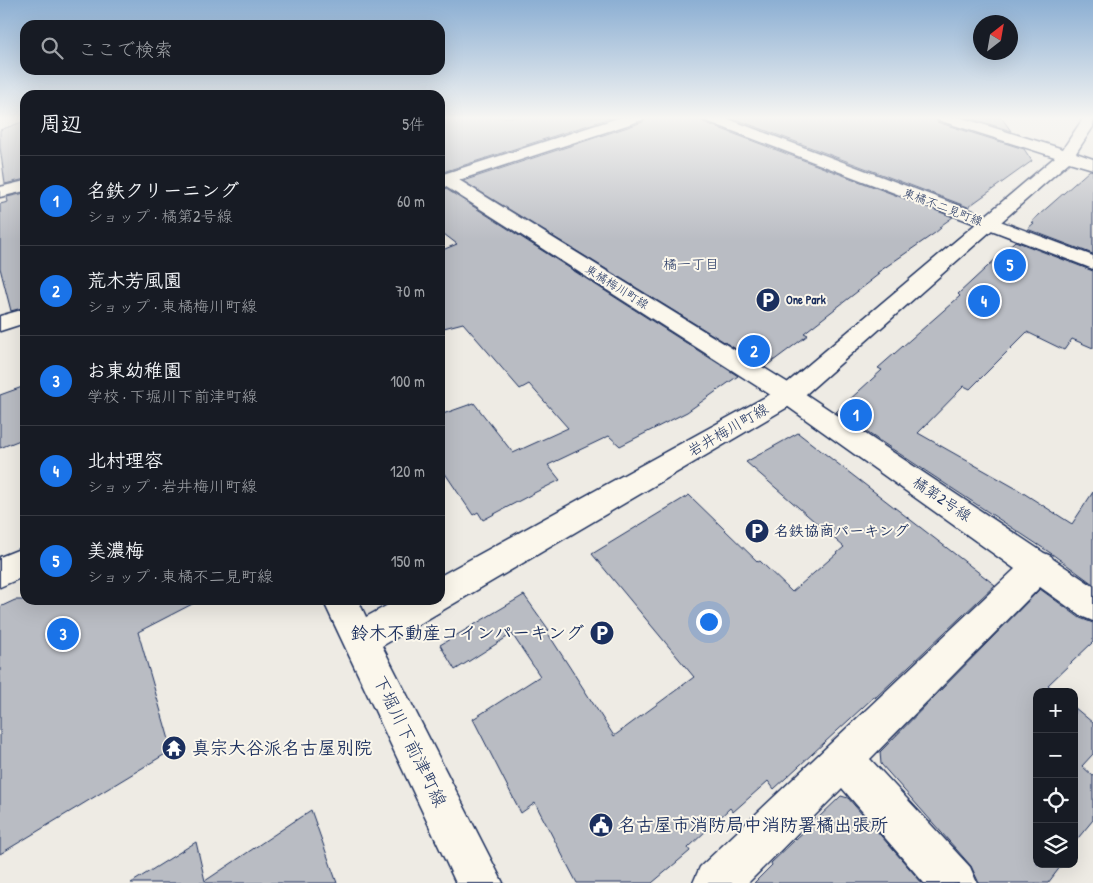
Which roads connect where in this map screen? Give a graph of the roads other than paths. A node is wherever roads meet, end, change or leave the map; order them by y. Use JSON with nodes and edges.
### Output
{"nodes":[{"id":1,"x":511,"y":158,"type":"edge"},
{"id":2,"x":814,"y":158,"type":"edge"},
{"id":3,"x":1063,"y":158,"type":"edge"},
{"id":4,"x":1073,"y":158,"type":"edge"},
{"id":5,"x":1093,"y":164,"type":"edge"},
{"id":6,"x":445,"y":179,"type":"edge"},
{"id":7,"x":445,"y":181,"type":"edge"},
{"id":8,"x":20,"y":187,"type":"edge"},
{"id":9,"x":0,"y":192,"type":"edge"},
{"id":10,"x":986,"y":224,"type":"junction"},
{"id":11,"x":1093,"y":263,"type":"edge"},
{"id":12,"x":20,"y":318,"type":"edge"},
{"id":13,"x":0,"y":324,"type":"edge"},
{"id":14,"x":789,"y":395,"type":"junction"},
{"id":15,"x":20,"y":563,"type":"edge"},
{"id":16,"x":1040,"y":566,"type":"junction"},
{"id":17,"x":0,"y":572,"type":"edge"},
{"id":18,"x":445,"y":591,"type":"edge"},
{"id":19,"x":342,"y":605,"type":"edge"},
{"id":20,"x":421,"y":605,"type":"edge"},
{"id":21,"x":1093,"y":605,"type":"edge"},
{"id":22,"x":360,"y":640,"type":"junction"},
{"id":23,"x":843,"y":759,"type":"junction"},
{"id":24,"x":480,"y":883,"type":"edge"},
{"id":25,"x":716,"y":883,"type":"edge"},
{"id":26,"x":954,"y":883,"type":"edge"}],
"edges":[{"from":1,"to":6,"type":"street"},
{"from":2,"to":10,"type":"street","name":"東橘不二見町線"},
{"from":3,"to":10,"type":"street","name":"岩井梅川町線"},
{"from":4,"to":5,"type":"street"},
{"from":7,"to":14,"type":"street","name":"東橘梅川町線"},
{"from":8,"to":9,"type":"street"},
{"from":10,"to":11,"type":"street","name":"東橘不二見町線"},
{"from":10,"to":14,"type":"street","name":"岩井梅川町線"},
{"from":12,"to":13,"type":"street"},
{"from":14,"to":16,"type":"street","name":"橘第2号線"},
{"from":14,"to":18,"type":"street","name":"岩井梅川町線"},
{"from":15,"to":17,"type":"street"},
{"from":16,"to":21,"type":"street","name":"橘第2号線"},
{"from":16,"to":23,"type":"street"},
{"from":19,"to":22,"type":"street","name":"下堀川下前津町線"},
{"from":20,"to":22,"type":"street"},
{"from":22,"to":24,"type":"street","name":"下堀川下前津町線"},
{"from":23,"to":25,"type":"street"},
{"from":23,"to":26,"type":"street"}]}
